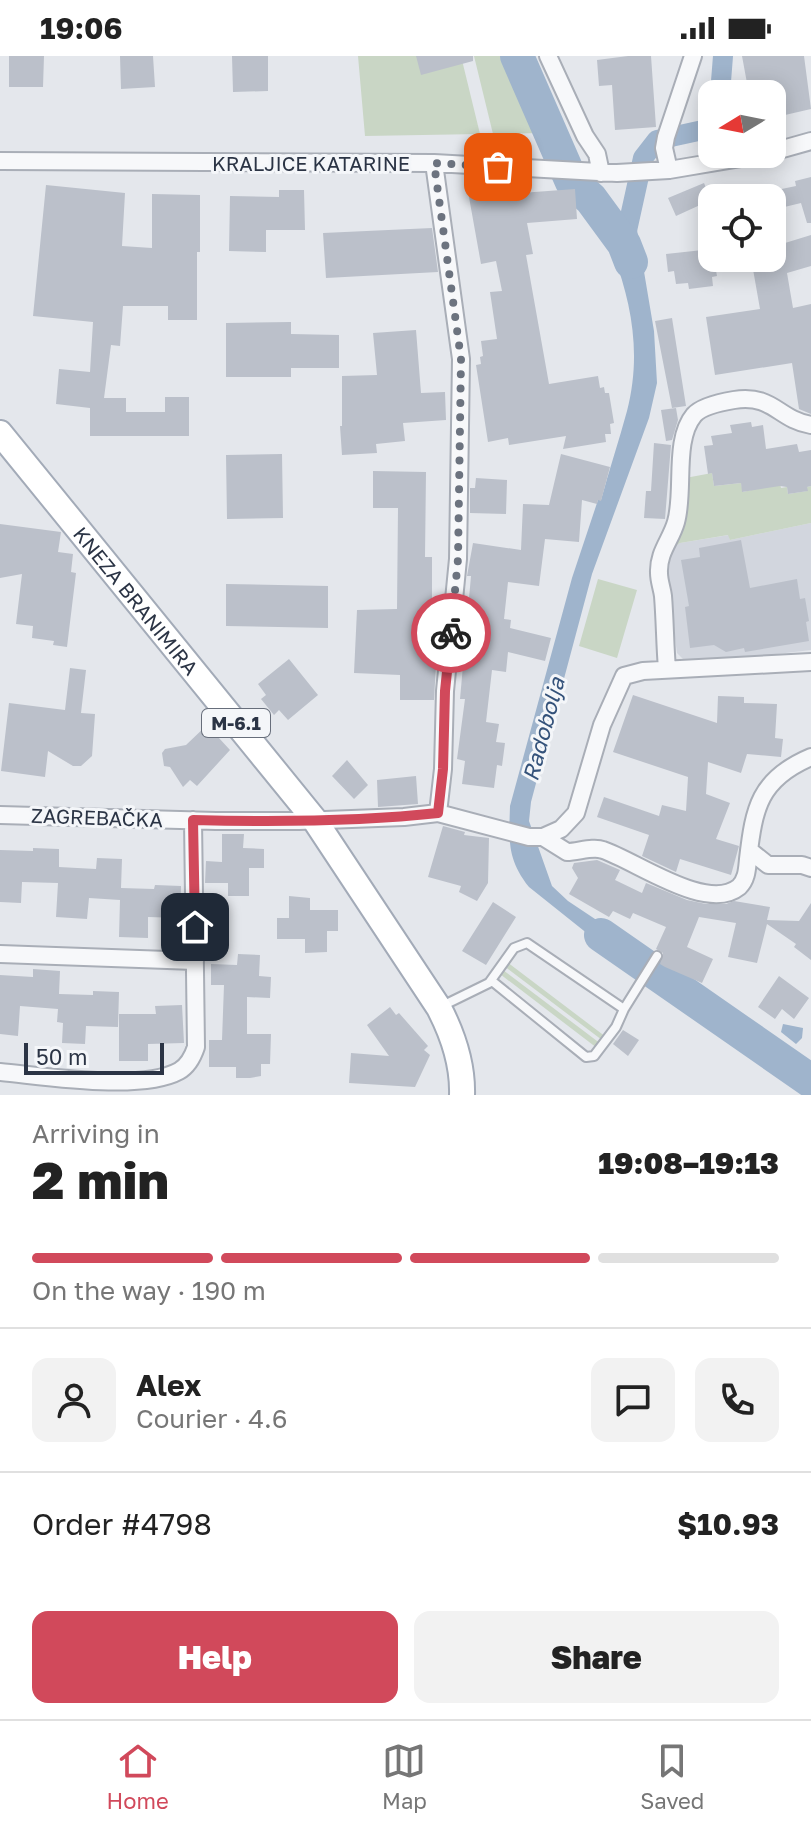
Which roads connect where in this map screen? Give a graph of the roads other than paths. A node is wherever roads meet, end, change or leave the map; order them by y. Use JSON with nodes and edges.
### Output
{"nodes":[{"id":1,"x":548,"y":56,"type":"edge"},
{"id":2,"x":693,"y":56,"type":"edge"},
{"id":3,"x":811,"y":141,"type":"edge"},
{"id":4,"x":786,"y":148,"type":"edge"},
{"id":5,"x":0,"y":161,"type":"edge"},
{"id":6,"x":434,"y":163,"type":"junction"},
{"id":7,"x":698,"y":165,"type":"edge"},
{"id":8,"x":666,"y":170,"type":"junction"},
{"id":9,"x":593,"y":173,"type":"junction"},
{"id":10,"x":811,"y":425,"type":"edge"},
{"id":11,"x":0,"y":433,"type":"edge"},
{"id":12,"x":811,"y":662,"type":"edge"},
{"id":13,"x":667,"y":669,"type":"junction"},
{"id":14,"x":811,"y":757,"type":"edge"},
{"id":15,"x":438,"y":813,"type":"junction"},
{"id":16,"x":0,"y":815,"type":"edge"},
{"id":17,"x":314,"y":819,"type":"junction"},
{"id":18,"x":193,"y":820,"type":"junction"},
{"id":19,"x":543,"y":837,"type":"junction"},
{"id":20,"x":749,"y":850,"type":"junction"},
{"id":21,"x":811,"y":868,"type":"edge"},
{"id":22,"x":0,"y":954,"type":"edge"},
{"id":23,"x":656,"y":956,"type":"dead end"},
{"id":24,"x":195,"y":961,"type":"junction"},
{"id":25,"x":492,"y":981,"type":"junction"},
{"id":26,"x":439,"y":1008,"type":"junction"},
{"id":27,"x":624,"y":1009,"type":"junction"},
{"id":28,"x":0,"y":1072,"type":"edge"},
{"id":29,"x":462,"y":1095,"type":"edge"}],
"edges":[{"from":1,"to":9,"type":"street"},
{"from":2,"to":8,"type":"street"},
{"from":3,"to":4,"type":"street"},
{"from":5,"to":6,"type":"street","name":"KRALJICE KATARINE"},
{"from":6,"to":9,"type":"street","name":"KRALJICE KATARINE"},
{"from":6,"to":15,"type":"street"},
{"from":7,"to":8,"type":"street","name":"KRALJICE KATARINE"},
{"from":8,"to":9,"type":"street","name":"KRALJICE KATARINE"},
{"from":10,"to":13,"type":"street"},
{"from":11,"to":17,"type":"main road","name":"KNEZA BRANIMIRA","number":"M-6.1"},
{"from":12,"to":13,"type":"street"},
{"from":13,"to":19,"type":"street"},
{"from":14,"to":20,"type":"street"},
{"from":15,"to":17,"type":"street","name":"ZAGREBAČKA"},
{"from":15,"to":19,"type":"street","name":"ZAGREBAČKA"},
{"from":16,"to":18,"type":"street","name":"ZAGREBAČKA"},
{"from":17,"to":18,"type":"street","name":"ZAGREBAČKA"},
{"from":17,"to":26,"type":"main road","name":"KNEZA BRANIMIRA","number":"M-6.1"},
{"from":18,"to":24,"type":"street"},
{"from":19,"to":20,"type":"street","name":"ZAGREBAČKA"},
{"from":20,"to":21,"type":"street"},
{"from":22,"to":24,"type":"street"},
{"from":23,"to":27,"type":"lane"},
{"from":24,"to":28,"type":"street"},
{"from":25,"to":26,"type":"lane"},
{"from":25,"to":27,"type":"lane"},
{"from":25,"to":27,"type":"lane"},
{"from":26,"to":29,"type":"main road","name":"KNEZA BRANIMIRA","number":"M-6.1"}]}
